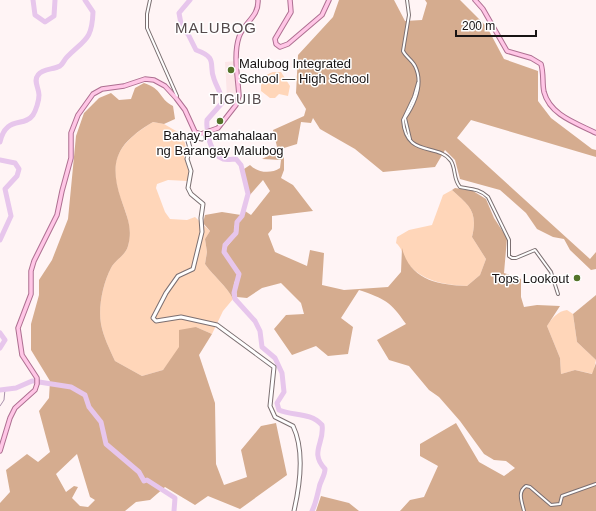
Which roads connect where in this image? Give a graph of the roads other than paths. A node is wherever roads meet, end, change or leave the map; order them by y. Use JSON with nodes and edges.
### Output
{"nodes":[{"id":1,"x":150,"y":0,"type":"edge"},
{"id":2,"x":258,"y":0,"type":"edge"},
{"id":3,"x":290,"y":0,"type":"edge"},
{"id":4,"x":330,"y":0,"type":"edge"},
{"id":5,"x":407,"y":0,"type":"edge"},
{"id":6,"x":475,"y":0,"type":"edge"},
{"id":7,"x":180,"y":103,"type":"junction"},
{"id":8,"x":596,"y":132,"type":"edge"},
{"id":9,"x":203,"y":133,"type":"junction"},
{"id":10,"x":558,"y":294,"type":"dead end"},
{"id":11,"x":0,"y":451,"type":"edge"},
{"id":12,"x":596,"y":484,"type":"edge"},
{"id":13,"x":294,"y":511,"type":"edge"},
{"id":14,"x":524,"y":511,"type":"edge"}],
"edges":[{"from":1,"to":7,"type":"street"},
{"from":2,"to":9,"type":"main road"},
{"from":3,"to":4,"type":"main road"},
{"from":5,"to":10,"type":"street"},
{"from":6,"to":8,"type":"main road"},
{"from":7,"to":9,"type":"main road"},
{"from":7,"to":11,"type":"main road"},
{"from":9,"to":13,"type":"street"},
{"from":12,"to":14,"type":"street"}]}
